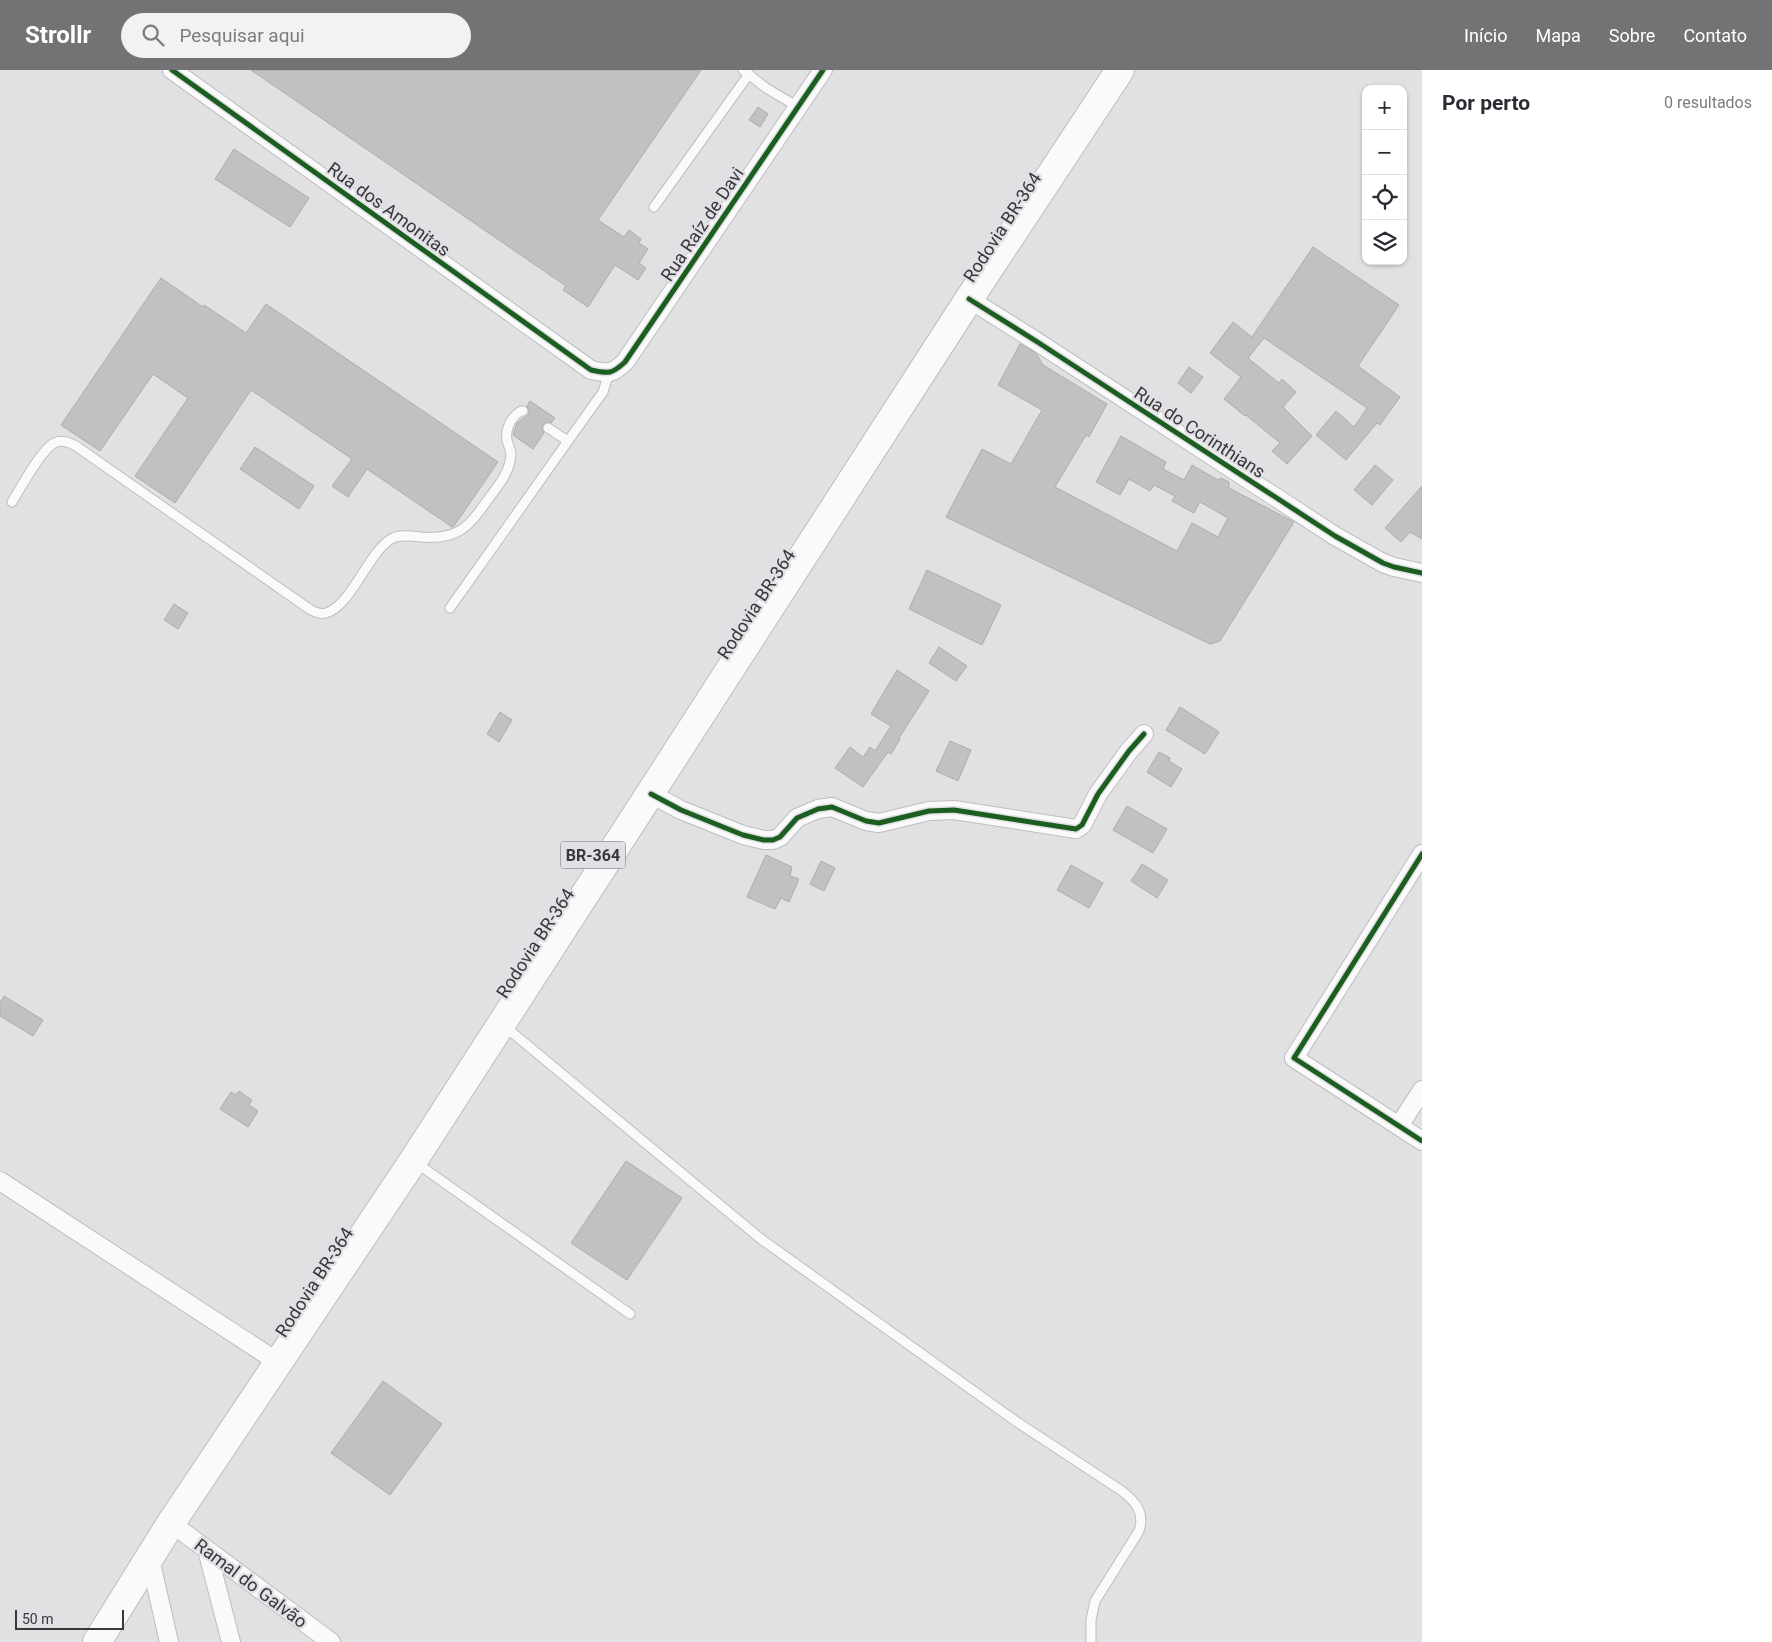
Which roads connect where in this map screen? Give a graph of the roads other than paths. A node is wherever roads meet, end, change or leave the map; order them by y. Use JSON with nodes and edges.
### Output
{"nodes":[{"id":1,"x":172,"y":70,"type":"edge"},
{"id":2,"x":823,"y":70,"type":"edge"},
{"id":3,"x":1105,"y":70,"type":"edge"},
{"id":4,"x":1120,"y":70,"type":"edge"},
{"id":5,"x":746,"y":72,"type":"edge"},
{"id":6,"x":798,"y":108,"type":"junction"},
{"id":7,"x":654,"y":207,"type":"dead end"},
{"id":8,"x":969,"y":299,"type":"junction"},
{"id":9,"x":609,"y":373,"type":"junction"},
{"id":10,"x":523,"y":411,"type":"dead end"},
{"id":11,"x":548,"y":428,"type":"dead end"},
{"id":12,"x":568,"y":441,"type":"junction"},
{"id":13,"x":12,"y":502,"type":"dead end"},
{"id":14,"x":1420,"y":570,"type":"edge"},
{"id":15,"x":450,"y":608,"type":"dead end"},
{"id":16,"x":1144,"y":734,"type":"dead end"},
{"id":17,"x":651,"y":794,"type":"junction"},
{"id":18,"x":1422,"y":854,"type":"edge"},
{"id":19,"x":501,"y":1023,"type":"junction"},
{"id":20,"x":1422,"y":1090,"type":"edge"},
{"id":21,"x":1399,"y":1126,"type":"junction"},
{"id":22,"x":1422,"y":1141,"type":"edge"},
{"id":23,"x":412,"y":1161,"type":"junction"},
{"id":24,"x":0,"y":1181,"type":"edge"},
{"id":25,"x":630,"y":1314,"type":"dead end"},
{"id":26,"x":267,"y":1355,"type":"junction"},
{"id":27,"x":171,"y":1523,"type":"junction"},
{"id":28,"x":207,"y":1550,"type":"junction"},
{"id":29,"x":150,"y":1559,"type":"junction"},
{"id":30,"x":83,"y":1642,"type":"edge"},
{"id":31,"x":97,"y":1642,"type":"edge"},
{"id":32,"x":169,"y":1642,"type":"edge"},
{"id":33,"x":231,"y":1642,"type":"edge"},
{"id":34,"x":331,"y":1642,"type":"edge"},
{"id":35,"x":1091,"y":1642,"type":"edge"}],
"edges":[{"from":1,"to":9,"type":"street","name":"Rua dos Amonitas"},
{"from":2,"to":6,"type":"street","name":"Rua Raíz de Davi"},
{"from":3,"to":26,"type":"highway","name":"Rodovia BR-364","number":"BR-364"},
{"from":4,"to":8,"type":"highway","number":"BR-364"},
{"from":5,"to":6,"type":"lane"},
{"from":5,"to":7,"type":"lane"},
{"from":6,"to":9,"type":"street","name":"Rua Raíz de Davi"},
{"from":8,"to":14,"type":"street","name":"Rua do Corinthians"},
{"from":8,"to":17,"type":"highway","number":"BR-364"},
{"from":9,"to":12,"type":"lane"},
{"from":10,"to":13,"type":"lane"},
{"from":11,"to":12,"type":"lane"},
{"from":12,"to":15,"type":"lane"},
{"from":16,"to":17,"type":"street"},
{"from":17,"to":19,"type":"highway","number":"BR-364"},
{"from":18,"to":21,"type":"street"},
{"from":19,"to":23,"type":"highway","number":"BR-364"},
{"from":19,"to":35,"type":"lane"},
{"from":20,"to":21,"type":"street"},
{"from":21,"to":22,"type":"street"},
{"from":23,"to":25,"type":"lane"},
{"from":23,"to":27,"type":"highway","number":"BR-364"},
{"from":24,"to":26,"type":"street"},
{"from":26,"to":30,"type":"highway","name":"Rodovia BR-364","number":"BR-364"},
{"from":27,"to":28,"type":"street","name":"Ramal do Galvão"},
{"from":27,"to":29,"type":"highway","number":"BR-364"},
{"from":28,"to":33,"type":"street"},
{"from":28,"to":34,"type":"street","name":"Ramal do Galvão"},
{"from":29,"to":31,"type":"highway","number":"BR-364"},
{"from":29,"to":32,"type":"street"}]}
